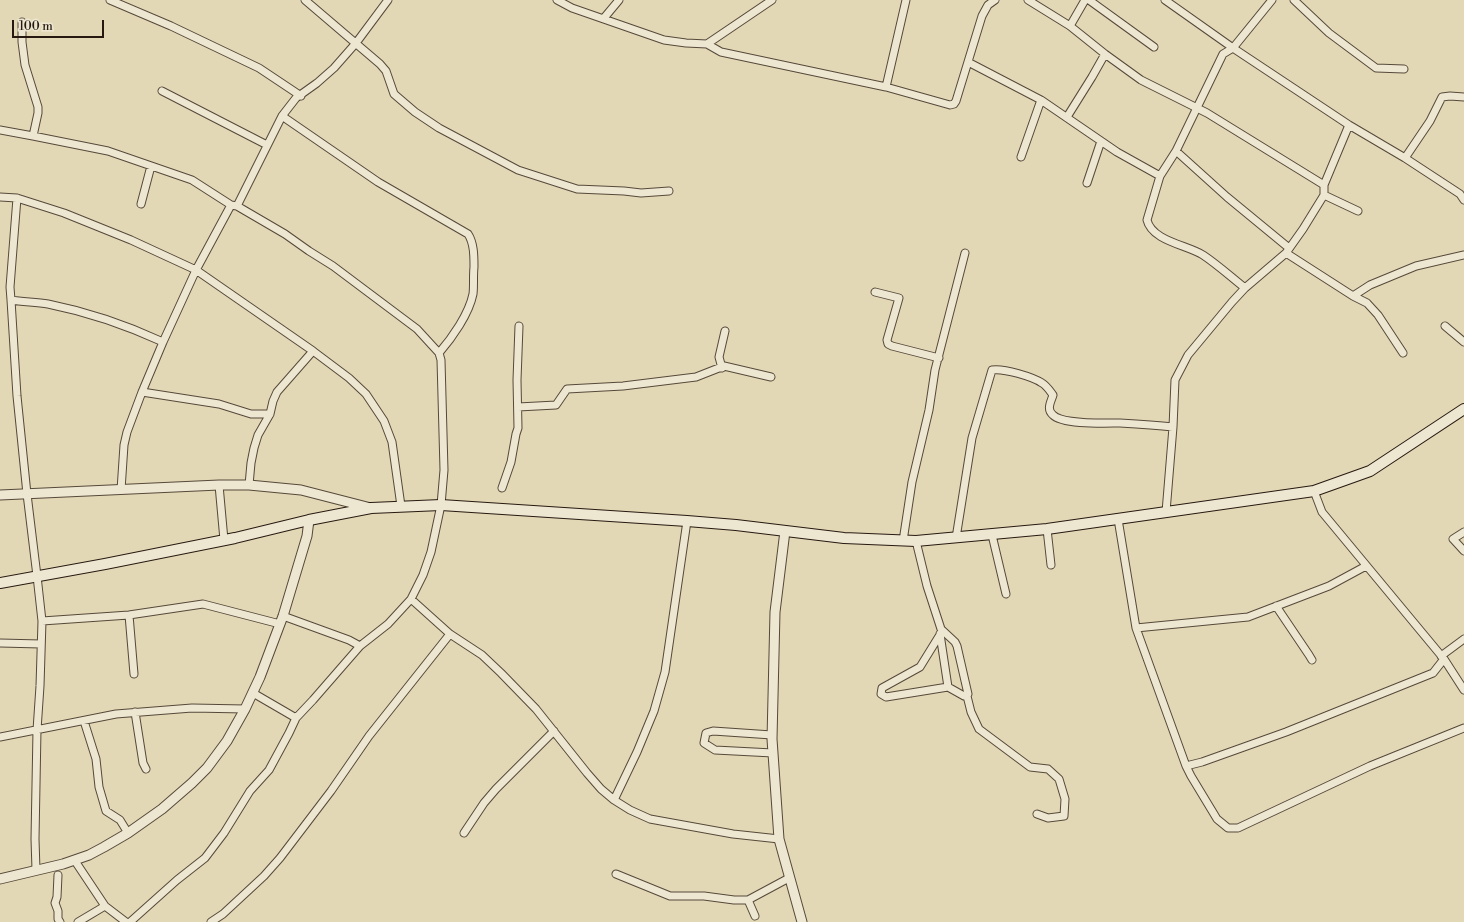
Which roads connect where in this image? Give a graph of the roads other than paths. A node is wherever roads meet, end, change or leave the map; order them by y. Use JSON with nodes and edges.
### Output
{"nodes":[{"id":1,"x":110,"y":0,"type":"edge"},
{"id":2,"x":305,"y":0,"type":"edge"},
{"id":3,"x":388,"y":0,"type":"edge"},
{"id":4,"x":557,"y":0,"type":"edge"},
{"id":5,"x":619,"y":0,"type":"edge"},
{"id":6,"x":772,"y":0,"type":"edge"},
{"id":7,"x":905,"y":0,"type":"edge"},
{"id":8,"x":995,"y":0,"type":"edge"},
{"id":9,"x":1028,"y":0,"type":"edge"},
{"id":10,"x":1085,"y":0,"type":"edge"},
{"id":11,"x":1089,"y":0,"type":"edge"},
{"id":12,"x":1166,"y":0,"type":"edge"},
{"id":13,"x":1272,"y":0,"type":"edge"},
{"id":14,"x":1294,"y":0,"type":"edge"},
{"id":15,"x":604,"y":18,"type":"junction"},
{"id":16,"x":22,"y":22,"type":"dead end"},
{"id":17,"x":1070,"y":26,"type":"junction"},
{"id":18,"x":356,"y":43,"type":"junction"},
{"id":19,"x":707,"y":44,"type":"junction"},
{"id":20,"x":1154,"y":47,"type":"dead end"},
{"id":21,"x":1233,"y":48,"type":"junction"},
{"id":22,"x":1105,"y":54,"type":"junction"},
{"id":23,"x":968,"y":62,"type":"junction"},
{"id":24,"x":1404,"y":69,"type":"dead end"},
{"id":25,"x":886,"y":87,"type":"junction"},
{"id":26,"x":162,"y":91,"type":"dead end"},
{"id":27,"x":301,"y":96,"type":"junction"},
{"id":28,"x":1464,"y":97,"type":"edge"},
{"id":29,"x":1040,"y":100,"type":"junction"},
{"id":30,"x":1196,"y":108,"type":"junction"},
{"id":31,"x":282,"y":116,"type":"junction"},
{"id":32,"x":1067,"y":117,"type":"junction"},
{"id":33,"x":1349,"y":125,"type":"junction"},
{"id":34,"x":0,"y":130,"type":"edge"},
{"id":35,"x":33,"y":136,"type":"junction"},
{"id":36,"x":1101,"y":141,"type":"junction"},
{"id":37,"x":267,"y":145,"type":"junction"},
{"id":38,"x":1176,"y":151,"type":"junction"},
{"id":39,"x":1021,"y":157,"type":"dead end"},
{"id":40,"x":1405,"y":158,"type":"junction"},
{"id":41,"x":151,"y":166,"type":"junction"},
{"id":42,"x":1160,"y":176,"type":"junction"},
{"id":43,"x":1087,"y":183,"type":"dead end"},
{"id":44,"x":1324,"y":185,"type":"junction"},
{"id":45,"x":669,"y":192,"type":"dead end"},
{"id":46,"x":1324,"y":195,"type":"junction"},
{"id":47,"x":0,"y":197,"type":"edge"},
{"id":48,"x":17,"y":198,"type":"junction"},
{"id":49,"x":1464,"y":200,"type":"edge"},
{"id":50,"x":141,"y":204,"type":"dead end"},
{"id":51,"x":234,"y":205,"type":"junction"},
{"id":52,"x":1358,"y":211,"type":"dead end"},
{"id":53,"x":1287,"y":250,"type":"junction"},
{"id":54,"x":965,"y":253,"type":"dead end"},
{"id":55,"x":1464,"y":255,"type":"edge"},
{"id":56,"x":196,"y":270,"type":"junction"},
{"id":57,"x":1245,"y":288,"type":"junction"},
{"id":58,"x":875,"y":292,"type":"dead end"},
{"id":59,"x":1353,"y":296,"type":"junction"},
{"id":60,"x":11,"y":300,"type":"junction"},
{"id":61,"x":519,"y":326,"type":"dead end"},
{"id":62,"x":1445,"y":326,"type":"dead end"},
{"id":63,"x":725,"y":331,"type":"dead end"},
{"id":64,"x":163,"y":342,"type":"junction"},
{"id":65,"x":1464,"y":342,"type":"edge"},
{"id":66,"x":314,"y":351,"type":"junction"},
{"id":67,"x":439,"y":353,"type":"junction"},
{"id":68,"x":1403,"y":353,"type":"dead end"},
{"id":69,"x":939,"y":358,"type":"junction"},
{"id":70,"x":722,"y":368,"type":"junction"},
{"id":71,"x":771,"y":377,"type":"dead end"},
{"id":72,"x":142,"y":392,"type":"junction"},
{"id":73,"x":518,"y":407,"type":"junction"},
{"id":74,"x":1464,"y":408,"type":"edge"},
{"id":75,"x":270,"y":414,"type":"junction"},
{"id":76,"x":1173,"y":427,"type":"junction"},
{"id":77,"x":219,"y":485,"type":"junction"},
{"id":78,"x":249,"y":485,"type":"junction"},
{"id":79,"x":502,"y":488,"type":"dead end"},
{"id":80,"x":121,"y":490,"type":"junction"},
{"id":81,"x":1314,"y":491,"type":"junction"},
{"id":82,"x":27,"y":494,"type":"junction"},
{"id":83,"x":0,"y":495,"type":"edge"},
{"id":84,"x":440,"y":505,"type":"junction"},
{"id":85,"x":401,"y":506,"type":"junction"},
{"id":86,"x":371,"y":508,"type":"junction"},
{"id":87,"x":1166,"y":512,"type":"junction"},
{"id":88,"x":1118,"y":519,"type":"junction"},
{"id":89,"x":309,"y":520,"type":"junction"},
{"id":90,"x":687,"y":521,"type":"junction"},
{"id":91,"x":1047,"y":529,"type":"junction"},
{"id":92,"x":785,"y":531,"type":"junction"},
{"id":93,"x":1464,"y":532,"type":"edge"},
{"id":94,"x":992,"y":535,"type":"junction"},
{"id":95,"x":956,"y":538,"type":"junction"},
{"id":96,"x":224,"y":540,"type":"junction"},
{"id":97,"x":903,"y":541,"type":"junction"},
{"id":98,"x":916,"y":541,"type":"junction"},
{"id":99,"x":1464,"y":551,"type":"edge"},
{"id":100,"x":1051,"y":565,"type":"dead end"},
{"id":101,"x":1366,"y":566,"type":"junction"},
{"id":102,"x":38,"y":576,"type":"junction"},
{"id":103,"x":0,"y":583,"type":"edge"},
{"id":104,"x":1006,"y":594,"type":"dead end"},
{"id":105,"x":412,"y":599,"type":"junction"},
{"id":106,"x":1276,"y":606,"type":"junction"},
{"id":107,"x":129,"y":615,"type":"junction"},
{"id":108,"x":281,"y":620,"type":"junction"},
{"id":109,"x":42,"y":621,"type":"junction"},
{"id":110,"x":1136,"y":628,"type":"junction"},
{"id":111,"x":941,"y":632,"type":"junction"},
{"id":112,"x":450,"y":634,"type":"junction"},
{"id":113,"x":1464,"y":639,"type":"edge"},
{"id":114,"x":0,"y":643,"type":"edge"},
{"id":115,"x":41,"y":644,"type":"junction"},
{"id":116,"x":360,"y":646,"type":"junction"},
{"id":117,"x":1443,"y":658,"type":"junction"},
{"id":118,"x":1312,"y":660,"type":"dead end"},
{"id":119,"x":134,"y":674,"type":"dead end"},
{"id":120,"x":948,"y":686,"type":"junction"},
{"id":121,"x":1464,"y":690,"type":"edge"},
{"id":122,"x":252,"y":693,"type":"junction"},
{"id":123,"x":967,"y":696,"type":"junction"},
{"id":124,"x":245,"y":709,"type":"junction"},
{"id":125,"x":135,"y":712,"type":"junction"},
{"id":126,"x":296,"y":718,"type":"junction"},
{"id":127,"x":84,"y":721,"type":"junction"},
{"id":128,"x":1464,"y":728,"type":"edge"},
{"id":129,"x":37,"y":730,"type":"junction"},
{"id":130,"x":554,"y":731,"type":"junction"},
{"id":131,"x":772,"y":735,"type":"junction"},
{"id":132,"x":0,"y":737,"type":"edge"},
{"id":133,"x":773,"y":753,"type":"junction"},
{"id":134,"x":1186,"y":766,"type":"junction"},
{"id":135,"x":146,"y":769,"type":"dead end"},
{"id":136,"x":614,"y":800,"type":"junction"},
{"id":137,"x":1037,"y":814,"type":"dead end"},
{"id":138,"x":128,"y":833,"type":"junction"},
{"id":139,"x":464,"y":833,"type":"dead end"},
{"id":140,"x":779,"y":838,"type":"junction"},
{"id":141,"x":75,"y":861,"type":"junction"},
{"id":142,"x":36,"y":870,"type":"junction"},
{"id":143,"x":616,"y":874,"type":"dead end"},
{"id":144,"x":58,"y":875,"type":"dead end"},
{"id":145,"x":789,"y":878,"type":"junction"},
{"id":146,"x":0,"y":879,"type":"edge"},
{"id":147,"x":748,"y":900,"type":"junction"},
{"id":148,"x":105,"y":906,"type":"junction"},
{"id":149,"x":755,"y":916,"type":"dead end"},
{"id":150,"x":61,"y":922,"type":"edge"},
{"id":151,"x":66,"y":922,"type":"edge"},
{"id":152,"x":78,"y":922,"type":"edge"},
{"id":153,"x":126,"y":922,"type":"edge"},
{"id":154,"x":130,"y":922,"type":"edge"},
{"id":155,"x":211,"y":922,"type":"edge"},
{"id":156,"x":802,"y":922,"type":"edge"}],
"edges":[{"from":1,"to":27,"type":"street"},
{"from":2,"to":18,"type":"street"},
{"from":3,"to":18,"type":"street"},
{"from":4,"to":15,"type":"street"},
{"from":5,"to":15,"type":"street"},
{"from":6,"to":19,"type":"street"},
{"from":7,"to":25,"type":"street"},
{"from":8,"to":23,"type":"street"},
{"from":9,"to":17,"type":"street"},
{"from":10,"to":17,"type":"street"},
{"from":11,"to":20,"type":"street"},
{"from":12,"to":21,"type":"street"},
{"from":13,"to":21,"type":"street"},
{"from":14,"to":24,"type":"street"},
{"from":15,"to":19,"type":"street"},
{"from":16,"to":35,"type":"street"},
{"from":17,"to":22,"type":"street"},
{"from":18,"to":27,"type":"street"},
{"from":18,"to":45,"type":"street"},
{"from":19,"to":25,"type":"street"},
{"from":21,"to":30,"type":"street"},
{"from":21,"to":33,"type":"street"},
{"from":22,"to":30,"type":"street"},
{"from":22,"to":32,"type":"street"},
{"from":23,"to":25,"type":"street"},
{"from":23,"to":29,"type":"street"},
{"from":26,"to":37,"type":"street"},
{"from":27,"to":31,"type":"street"},
{"from":28,"to":40,"type":"street"},
{"from":29,"to":32,"type":"street"},
{"from":29,"to":39,"type":"street"},
{"from":30,"to":38,"type":"street"},
{"from":30,"to":44,"type":"street"},
{"from":31,"to":37,"type":"street"},
{"from":31,"to":67,"type":"street"},
{"from":32,"to":36,"type":"street"},
{"from":33,"to":40,"type":"street"},
{"from":33,"to":44,"type":"street"},
{"from":34,"to":35,"type":"street"},
{"from":35,"to":41,"type":"street"},
{"from":36,"to":42,"type":"street"},
{"from":36,"to":43,"type":"street"},
{"from":37,"to":51,"type":"street"},
{"from":38,"to":42,"type":"street"},
{"from":38,"to":53,"type":"street"},
{"from":40,"to":49,"type":"street"},
{"from":41,"to":50,"type":"street"},
{"from":41,"to":51,"type":"street"},
{"from":42,"to":57,"type":"street"},
{"from":44,"to":46,"type":"street"},
{"from":46,"to":52,"type":"street"},
{"from":46,"to":53,"type":"street"},
{"from":47,"to":48,"type":"street"},
{"from":48,"to":56,"type":"street"},
{"from":48,"to":60,"type":"street"},
{"from":51,"to":56,"type":"street"},
{"from":51,"to":67,"type":"street"},
{"from":53,"to":57,"type":"street"},
{"from":53,"to":59,"type":"street"},
{"from":54,"to":69,"type":"street"},
{"from":55,"to":59,"type":"street"},
{"from":56,"to":64,"type":"street"},
{"from":56,"to":66,"type":"street"},
{"from":57,"to":76,"type":"street"},
{"from":58,"to":69,"type":"street"},
{"from":59,"to":68,"type":"street"},
{"from":60,"to":64,"type":"street"},
{"from":60,"to":82,"type":"street"},
{"from":61,"to":73,"type":"street"},
{"from":62,"to":65,"type":"street"},
{"from":63,"to":70,"type":"street"},
{"from":64,"to":72,"type":"street"},
{"from":66,"to":75,"type":"street"},
{"from":66,"to":85,"type":"street"},
{"from":67,"to":84,"type":"street"},
{"from":69,"to":97,"type":"street"},
{"from":70,"to":71,"type":"street"},
{"from":70,"to":73,"type":"street"},
{"from":72,"to":75,"type":"street"},
{"from":72,"to":80,"type":"street"},
{"from":73,"to":79,"type":"street"},
{"from":74,"to":81,"type":"main road"},
{"from":75,"to":78,"type":"street"},
{"from":76,"to":87,"type":"street"},
{"from":76,"to":95,"type":"street"},
{"from":77,"to":78,"type":"street"},
{"from":77,"to":80,"type":"street"},
{"from":77,"to":96,"type":"street"},
{"from":78,"to":86,"type":"street"},
{"from":80,"to":82,"type":"street"},
{"from":81,"to":87,"type":"main road"},
{"from":81,"to":101,"type":"street"},
{"from":82,"to":83,"type":"street"},
{"from":82,"to":102,"type":"street"},
{"from":84,"to":85,"type":"main road"},
{"from":84,"to":90,"type":"main road"},
{"from":84,"to":105,"type":"street"},
{"from":85,"to":86,"type":"main road"},
{"from":86,"to":89,"type":"main road"},
{"from":87,"to":88,"type":"main road"},
{"from":88,"to":91,"type":"main road"},
{"from":88,"to":110,"type":"street"},
{"from":89,"to":96,"type":"main road"},
{"from":89,"to":108,"type":"street"},
{"from":90,"to":92,"type":"main road"},
{"from":90,"to":136,"type":"street"},
{"from":91,"to":94,"type":"main road"},
{"from":91,"to":100,"type":"street"},
{"from":92,"to":97,"type":"main road"},
{"from":92,"to":131,"type":"street"},
{"from":93,"to":99,"type":"street"},
{"from":94,"to":95,"type":"main road"},
{"from":94,"to":104,"type":"street"},
{"from":95,"to":98,"type":"main road"},
{"from":96,"to":102,"type":"main road"},
{"from":97,"to":98,"type":"main road"},
{"from":98,"to":111,"type":"street"},
{"from":101,"to":106,"type":"street"},
{"from":101,"to":117,"type":"street"},
{"from":102,"to":103,"type":"main road"},
{"from":102,"to":109,"type":"street"},
{"from":105,"to":112,"type":"street"},
{"from":105,"to":116,"type":"street"},
{"from":106,"to":110,"type":"street"},
{"from":106,"to":118,"type":"street"},
{"from":107,"to":108,"type":"street"},
{"from":107,"to":109,"type":"street"},
{"from":107,"to":119,"type":"street"},
{"from":108,"to":116,"type":"street"},
{"from":108,"to":122,"type":"street"},
{"from":109,"to":115,"type":"street"},
{"from":110,"to":134,"type":"street"},
{"from":111,"to":120,"type":"street"},
{"from":111,"to":120,"type":"street"},
{"from":111,"to":123,"type":"street"},
{"from":112,"to":130,"type":"street"},
{"from":112,"to":155,"type":"street"},
{"from":113,"to":117,"type":"street"},
{"from":114,"to":115,"type":"street"},
{"from":115,"to":129,"type":"street"},
{"from":116,"to":126,"type":"street"},
{"from":117,"to":121,"type":"street"},
{"from":117,"to":134,"type":"street"},
{"from":120,"to":123,"type":"street"},
{"from":122,"to":124,"type":"street"},
{"from":122,"to":126,"type":"street"},
{"from":123,"to":137,"type":"street"},
{"from":124,"to":125,"type":"street"},
{"from":124,"to":138,"type":"street"},
{"from":125,"to":127,"type":"street"},
{"from":125,"to":135,"type":"street"},
{"from":126,"to":154,"type":"street"},
{"from":127,"to":129,"type":"street"},
{"from":127,"to":138,"type":"street"},
{"from":128,"to":134,"type":"street"},
{"from":129,"to":132,"type":"street"},
{"from":129,"to":142,"type":"street"},
{"from":130,"to":136,"type":"street"},
{"from":130,"to":139,"type":"street"},
{"from":131,"to":133,"type":"street"},
{"from":131,"to":133,"type":"street"},
{"from":133,"to":140,"type":"street"},
{"from":136,"to":140,"type":"street"},
{"from":138,"to":141,"type":"street"},
{"from":140,"to":145,"type":"street"},
{"from":141,"to":142,"type":"street"},
{"from":141,"to":148,"type":"street"},
{"from":142,"to":146,"type":"street"},
{"from":143,"to":147,"type":"street"},
{"from":144,"to":150,"type":"street"},
{"from":145,"to":147,"type":"street"},
{"from":145,"to":156,"type":"street"},
{"from":147,"to":149,"type":"street"},
{"from":148,"to":152,"type":"street"},
{"from":148,"to":153,"type":"street"},
{"from":150,"to":151,"type":"street"}]}
